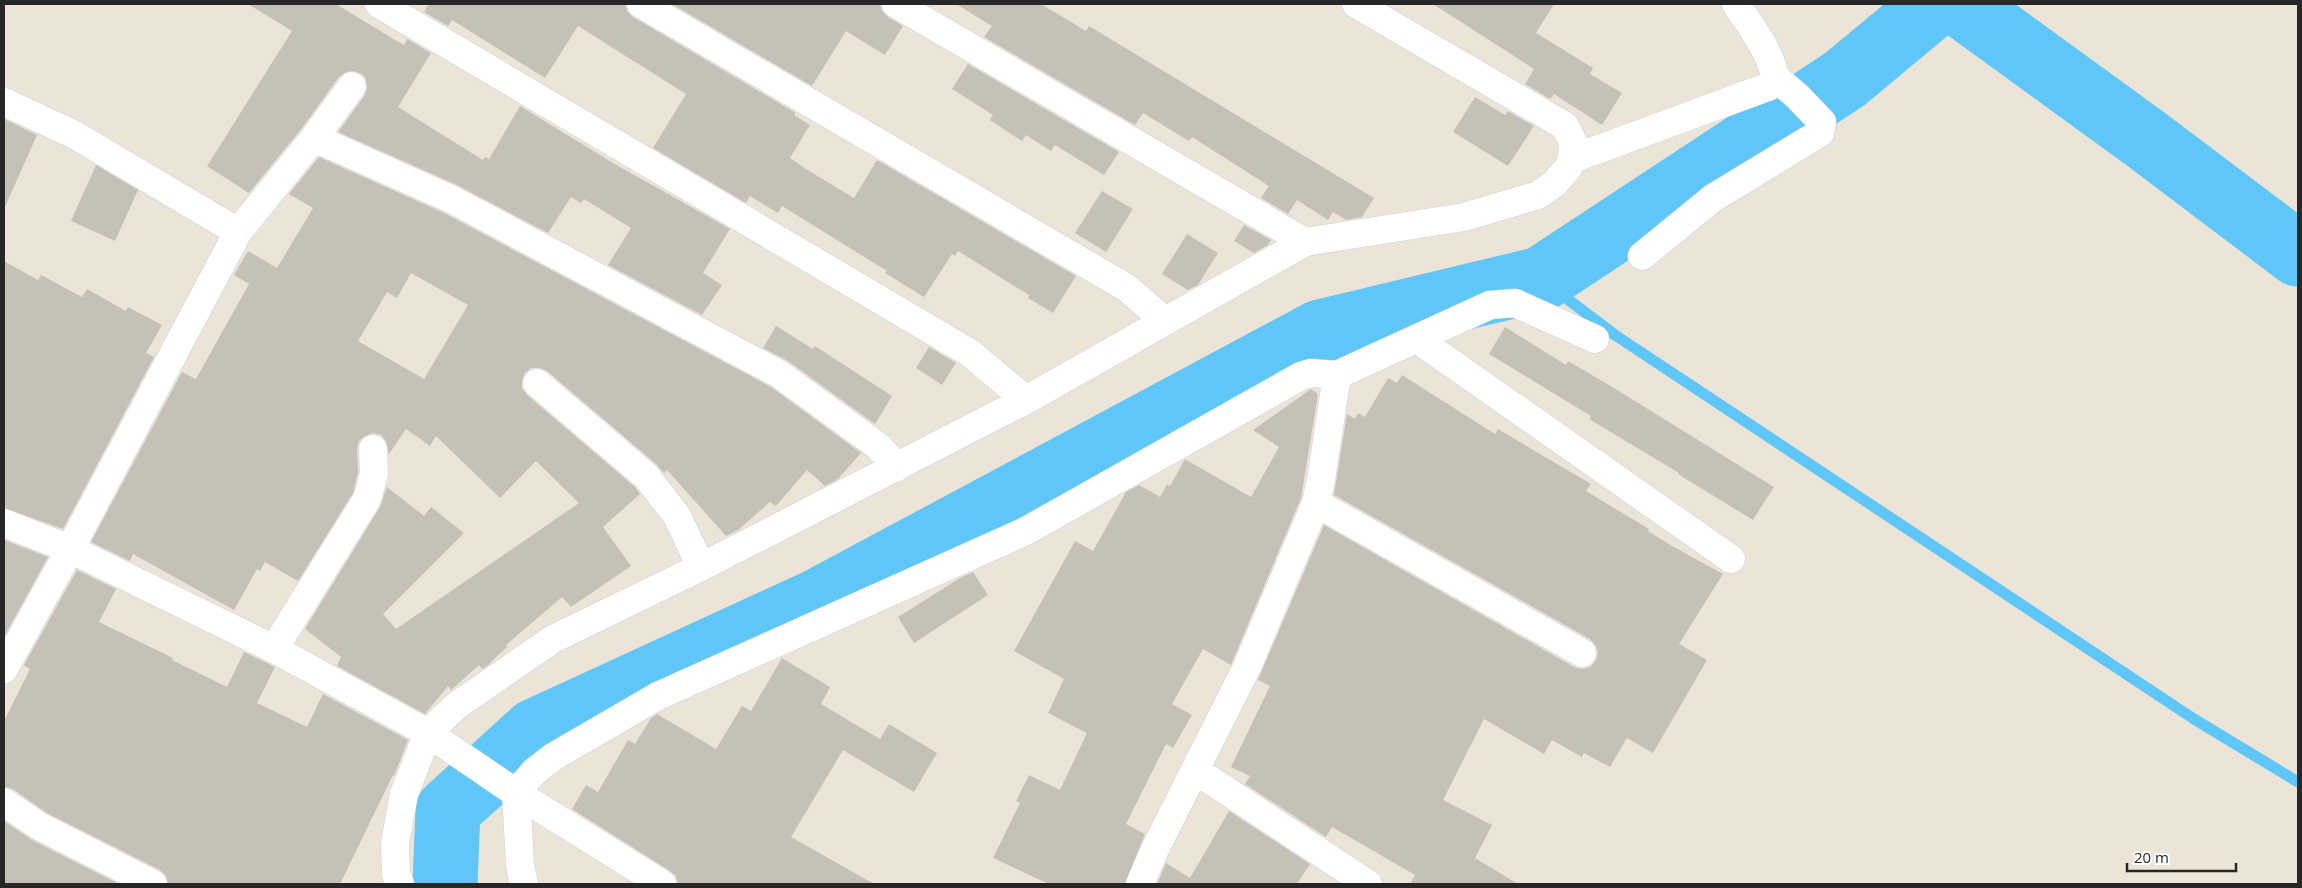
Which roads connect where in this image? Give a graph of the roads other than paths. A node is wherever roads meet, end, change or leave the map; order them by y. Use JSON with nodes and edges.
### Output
{"nodes":[{"id":1,"x":379,"y":4,"type":"edge"},
{"id":2,"x":641,"y":4,"type":"edge"},
{"id":3,"x":896,"y":4,"type":"edge"},
{"id":4,"x":1356,"y":4,"type":"edge"},
{"id":5,"x":1736,"y":4,"type":"edge"},
{"id":6,"x":1775,"y":77,"type":"junction"},
{"id":7,"x":352,"y":86,"type":"dead end"},
{"id":8,"x":4,"y":102,"type":"edge"},
{"id":9,"x":314,"y":138,"type":"junction"},
{"id":10,"x":1572,"y":159,"type":"junction"},
{"id":11,"x":238,"y":232,"type":"junction"},
{"id":12,"x":1305,"y":242,"type":"junction"},
{"id":13,"x":1642,"y":256,"type":"dead end"},
{"id":14,"x":1165,"y":321,"type":"junction"},
{"id":15,"x":1417,"y":339,"type":"junction"},
{"id":16,"x":1595,"y":339,"type":"dead end"},
{"id":17,"x":1337,"y":375,"type":"junction"},
{"id":18,"x":537,"y":382,"type":"dead end"},
{"id":19,"x":1026,"y":400,"type":"junction"},
{"id":20,"x":373,"y":449,"type":"dead end"},
{"id":21,"x":896,"y":466,"type":"junction"},
{"id":22,"x":1316,"y":503,"type":"junction"},
{"id":23,"x":4,"y":523,"type":"edge"},
{"id":24,"x":70,"y":549,"type":"junction"},
{"id":25,"x":1731,"y":559,"type":"dead end"},
{"id":26,"x":701,"y":566,"type":"junction"},
{"id":27,"x":274,"y":649,"type":"junction"},
{"id":28,"x":1582,"y":653,"type":"dead end"},
{"id":29,"x":4,"y":669,"type":"edge"},
{"id":30,"x":435,"y":736,"type":"junction"},
{"id":31,"x":1195,"y":770,"type":"junction"},
{"id":32,"x":516,"y":793,"type":"junction"},
{"id":33,"x":4,"y":802,"type":"edge"},
{"id":34,"x":153,"y":884,"type":"edge"},
{"id":35,"x":400,"y":884,"type":"edge"},
{"id":36,"x":524,"y":884,"type":"edge"},
{"id":37,"x":662,"y":884,"type":"edge"},
{"id":38,"x":1140,"y":884,"type":"edge"},
{"id":39,"x":1368,"y":884,"type":"edge"}],
"edges":[{"from":1,"to":19,"type":"street"},
{"from":2,"to":14,"type":"street"},
{"from":3,"to":12,"type":"street"},
{"from":4,"to":10,"type":"street"},
{"from":5,"to":6,"type":"street"},
{"from":6,"to":10,"type":"street"},
{"from":6,"to":13,"type":"street"},
{"from":7,"to":9,"type":"street"},
{"from":8,"to":11,"type":"street"},
{"from":9,"to":11,"type":"street"},
{"from":9,"to":21,"type":"street"},
{"from":10,"to":12,"type":"street"},
{"from":11,"to":24,"type":"street"},
{"from":12,"to":14,"type":"street"},
{"from":14,"to":19,"type":"street"},
{"from":15,"to":16,"type":"street"},
{"from":15,"to":17,"type":"street"},
{"from":15,"to":25,"type":"street"},
{"from":17,"to":22,"type":"street"},
{"from":17,"to":32,"type":"street"},
{"from":18,"to":26,"type":"street"},
{"from":19,"to":21,"type":"street"},
{"from":20,"to":27,"type":"street"},
{"from":21,"to":26,"type":"street"},
{"from":22,"to":28,"type":"street"},
{"from":22,"to":31,"type":"street"},
{"from":23,"to":24,"type":"street"},
{"from":24,"to":27,"type":"street"},
{"from":24,"to":29,"type":"street"},
{"from":26,"to":30,"type":"street"},
{"from":27,"to":30,"type":"street"},
{"from":30,"to":32,"type":"street"},
{"from":30,"to":35,"type":"street"},
{"from":31,"to":38,"type":"street"},
{"from":31,"to":39,"type":"street"},
{"from":32,"to":36,"type":"street"},
{"from":32,"to":37,"type":"street"},
{"from":33,"to":34,"type":"street"}]}
